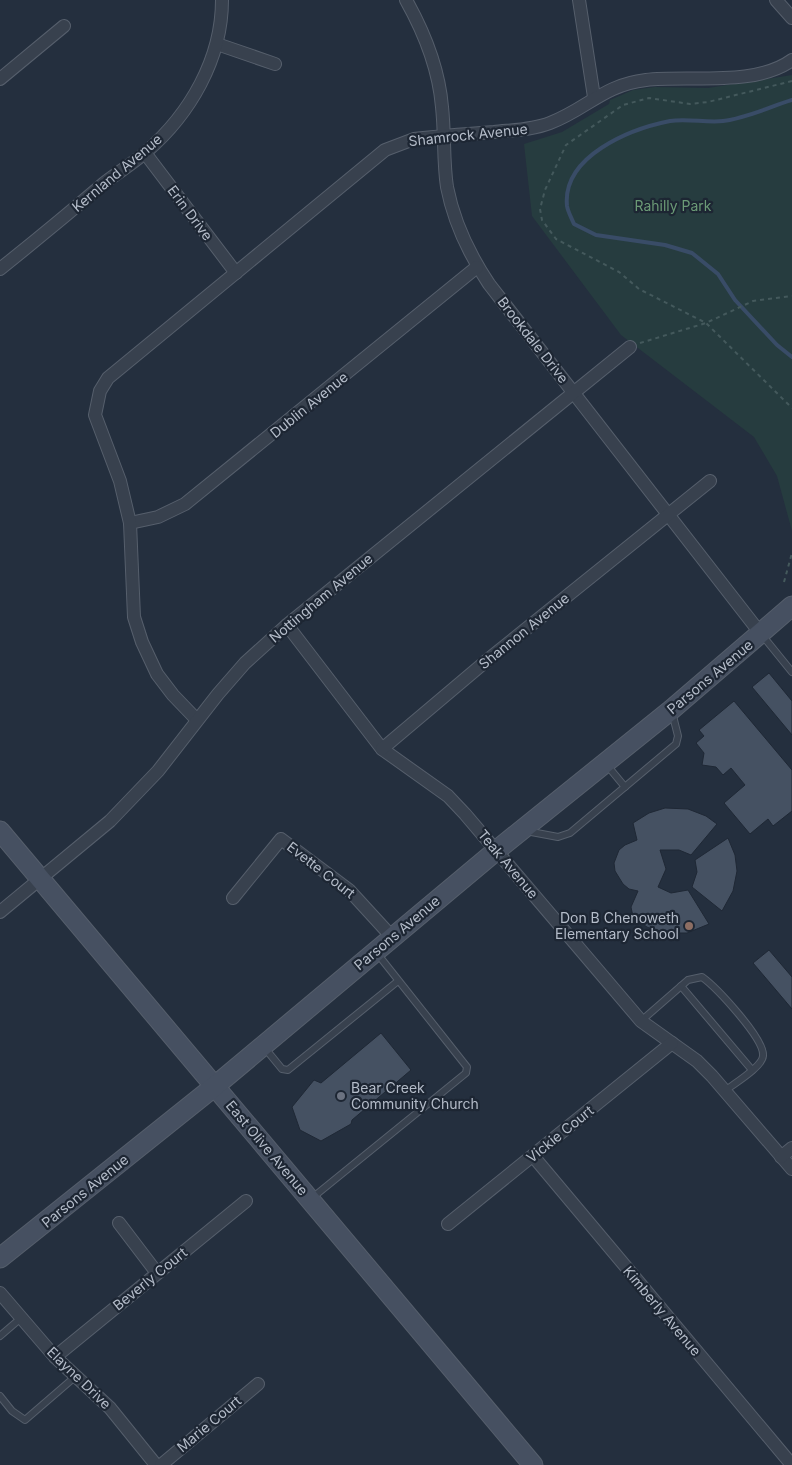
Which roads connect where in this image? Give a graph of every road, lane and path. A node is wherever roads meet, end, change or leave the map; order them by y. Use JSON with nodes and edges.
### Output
{"nodes":[{"id":1,"x":222,"y":0,"type":"edge"},
{"id":2,"x":406,"y":0,"type":"edge"},
{"id":3,"x":579,"y":0,"type":"edge"},
{"id":4,"x":776,"y":0,"type":"edge"},
{"id":5,"x":792,"y":18,"type":"edge"},
{"id":6,"x":64,"y":26,"type":"dead end"},
{"id":7,"x":217,"y":44,"type":"junction"},
{"id":8,"x":792,"y":60,"type":"edge"},
{"id":9,"x":275,"y":64,"type":"dead end"},
{"id":10,"x":0,"y":79,"type":"edge"},
{"id":11,"x":792,"y":82,"type":"edge"},
{"id":12,"x":594,"y":97,"type":"junction"},
{"id":13,"x":444,"y":136,"type":"junction"},
{"id":14,"x":145,"y":153,"type":"junction"},
{"id":15,"x":477,"y":267,"type":"junction"},
{"id":16,"x":0,"y":269,"type":"edge"},
{"id":17,"x":236,"y":273,"type":"junction"},
{"id":18,"x":792,"y":296,"type":"edge"},
{"id":19,"x":706,"y":323,"type":"junction"},
{"id":20,"x":630,"y":346,"type":"joint"},
{"id":21,"x":573,"y":392,"type":"junction"},
{"id":22,"x":792,"y":408,"type":"edge"},
{"id":23,"x":710,"y":481,"type":"dead end"},
{"id":24,"x":668,"y":515,"type":"junction"},
{"id":25,"x":130,"y":523,"type":"junction"},
{"id":26,"x":792,"y":553,"type":"edge"},
{"id":27,"x":784,"y":582,"type":"dead end"},
{"id":28,"x":792,"y":606,"type":"edge"},
{"id":29,"x":287,"y":625,"type":"junction"},
{"id":30,"x":761,"y":634,"type":"junction"},
{"id":31,"x":792,"y":672,"type":"edge"},
{"id":32,"x":671,"y":710,"type":"junction"},
{"id":33,"x":198,"y":720,"type":"junction"},
{"id":34,"x":382,"y":748,"type":"junction"},
{"id":35,"x":605,"y":763,"type":"junction"},
{"id":36,"x":625,"y":787,"type":"junction"},
{"id":37,"x":522,"y":830,"type":"junction"},
{"id":38,"x":0,"y":831,"type":"edge"},
{"id":39,"x":497,"y":850,"type":"junction"},
{"id":40,"x":40,"y":879,"type":"junction"},
{"id":41,"x":233,"y":898,"type":"dead end"},
{"id":42,"x":0,"y":912,"type":"edge"},
{"id":43,"x":392,"y":937,"type":"junction"},
{"id":44,"x":375,"y":951,"type":"junction"},
{"id":45,"x":398,"y":981,"type":"junction"},
{"id":46,"x":681,"y":986,"type":"junction"},
{"id":47,"x":640,"y":1020,"type":"junction"},
{"id":48,"x":672,"y":1043,"type":"junction"},
{"id":49,"x":263,"y":1046,"type":"junction"},
{"id":50,"x":752,"y":1070,"type":"junction"},
{"id":51,"x":216,"y":1086,"type":"junction"},
{"id":52,"x":726,"y":1090,"type":"junction"},
{"id":53,"x":792,"y":1148,"type":"edge"},
{"id":54,"x":534,"y":1156,"type":"junction"},
{"id":55,"x":781,"y":1157,"type":"junction"},
{"id":56,"x":792,"y":1169,"type":"edge"},
{"id":57,"x":310,"y":1199,"type":"junction"},
{"id":58,"x":246,"y":1201,"type":"dead end"},
{"id":59,"x":119,"y":1224,"type":"dead end"},
{"id":60,"x":448,"y":1224,"type":"dead end"},
{"id":61,"x":0,"y":1258,"type":"edge"},
{"id":62,"x":158,"y":1274,"type":"junction"},
{"id":63,"x":0,"y":1293,"type":"edge"},
{"id":64,"x":22,"y":1318,"type":"junction"},
{"id":65,"x":0,"y":1336,"type":"edge"},
{"id":66,"x":55,"y":1357,"type":"junction"},
{"id":67,"x":76,"y":1376,"type":"junction"},
{"id":68,"x":258,"y":1384,"type":"dead end"},
{"id":69,"x":0,"y":1396,"type":"edge"},
{"id":70,"x":792,"y":1464,"type":"edge"},
{"id":71,"x":156,"y":1465,"type":"edge"},
{"id":72,"x":161,"y":1465,"type":"edge"},
{"id":73,"x":533,"y":1465,"type":"edge"}],
"edges":[{"from":1,"to":7,"type":"street","name":"Kernland Avenue"},
{"from":2,"to":13,"type":"street","name":"Brookdale Drive"},
{"from":3,"to":12,"type":"street"},
{"from":4,"to":5,"type":"street"},
{"from":6,"to":10,"type":"street"},
{"from":7,"to":9,"type":"street"},
{"from":7,"to":14,"type":"street","name":"Kernland Avenue"},
{"from":8,"to":12,"type":"street","name":"Shamrock Avenue"},
{"from":11,"to":19,"type":"path"},
{"from":12,"to":13,"type":"street","name":"Shamrock Avenue"},
{"from":13,"to":15,"type":"street","name":"Brookdale Drive"},
{"from":13,"to":17,"type":"street","name":"Shamrock Avenue"},
{"from":14,"to":16,"type":"street","name":"Kernland Avenue"},
{"from":14,"to":17,"type":"street","name":"Erin Drive"},
{"from":15,"to":21,"type":"street","name":"Brookdale Drive"},
{"from":15,"to":25,"type":"street","name":"Dublin Avenue"},
{"from":17,"to":25,"type":"street","name":"Shamrock Avenue"},
{"from":18,"to":19,"type":"path"},
{"from":19,"to":20,"type":"path"},
{"from":19,"to":22,"type":"path"},
{"from":20,"to":21,"type":"street","name":"Nottingham Avenue"},
{"from":21,"to":24,"type":"street","name":"Brookdale Drive"},
{"from":21,"to":29,"type":"street","name":"Nottingham Avenue"},
{"from":23,"to":24,"type":"street","name":"Shannon Avenue"},
{"from":24,"to":30,"type":"street","name":"Brookdale Drive"},
{"from":24,"to":34,"type":"street","name":"Shannon Avenue"},
{"from":25,"to":33,"type":"street"},
{"from":26,"to":27,"type":"path"},
{"from":28,"to":30,"type":"street","name":"Parsons Avenue"},
{"from":29,"to":33,"type":"street","name":"Nottingham Avenue"},
{"from":29,"to":34,"type":"street","name":"Teak Avenue"},
{"from":30,"to":31,"type":"lane"},
{"from":30,"to":32,"type":"street","name":"Parsons Avenue"},
{"from":32,"to":35,"type":"street","name":"Parsons Avenue"},
{"from":32,"to":36,"type":"lane"},
{"from":33,"to":40,"type":"street","name":"Nottingham Avenue"},
{"from":34,"to":39,"type":"street","name":"Teak Avenue"},
{"from":35,"to":36,"type":"lane"},
{"from":35,"to":37,"type":"street","name":"Parsons Avenue"},
{"from":36,"to":37,"type":"lane"},
{"from":37,"to":39,"type":"street","name":"Parsons Avenue"},
{"from":38,"to":40,"type":"street","name":"East Olive Avenue"},
{"from":39,"to":43,"type":"street","name":"Parsons Avenue"},
{"from":39,"to":47,"type":"street","name":"Teak Avenue"},
{"from":40,"to":42,"type":"street","name":"Nottingham Avenue"},
{"from":40,"to":51,"type":"street","name":"East Olive Avenue"},
{"from":41,"to":43,"type":"street","name":"Evette Court"},
{"from":43,"to":44,"type":"street","name":"Parsons Avenue"},
{"from":44,"to":45,"type":"lane"},
{"from":44,"to":49,"type":"street","name":"Parsons Avenue"},
{"from":45,"to":49,"type":"lane"},
{"from":45,"to":57,"type":"lane"},
{"from":46,"to":47,"type":"lane"},
{"from":46,"to":50,"type":"lane"},
{"from":46,"to":50,"type":"lane"},
{"from":47,"to":48,"type":"street","name":"Teak Avenue"},
{"from":48,"to":52,"type":"street","name":"Teak Avenue"},
{"from":48,"to":54,"type":"street","name":"Vickie Court"},
{"from":49,"to":51,"type":"street","name":"Parsons Avenue"},
{"from":50,"to":52,"type":"lane"},
{"from":51,"to":57,"type":"street","name":"East Olive Avenue"},
{"from":51,"to":61,"type":"street","name":"Parsons Avenue"},
{"from":52,"to":55,"type":"street","name":"Teak Avenue"},
{"from":53,"to":55,"type":"street"},
{"from":54,"to":60,"type":"street","name":"Vickie Court"},
{"from":54,"to":70,"type":"street","name":"Kimberly Avenue"},
{"from":55,"to":56,"type":"street","name":"Teak Avenue"},
{"from":57,"to":73,"type":"street","name":"East Olive Avenue"},
{"from":58,"to":62,"type":"street","name":"Beverly Court"},
{"from":59,"to":62,"type":"street"},
{"from":62,"to":66,"type":"street","name":"Beverly Court"},
{"from":63,"to":64,"type":"street","name":"Elayne Drive"},
{"from":64,"to":65,"type":"lane"},
{"from":64,"to":66,"type":"street","name":"Elayne Drive"},
{"from":66,"to":67,"type":"street","name":"Elayne Drive"},
{"from":67,"to":69,"type":"lane"},
{"from":67,"to":71,"type":"street","name":"Elayne Drive"},
{"from":68,"to":72,"type":"street","name":"Marie Court"}]}
